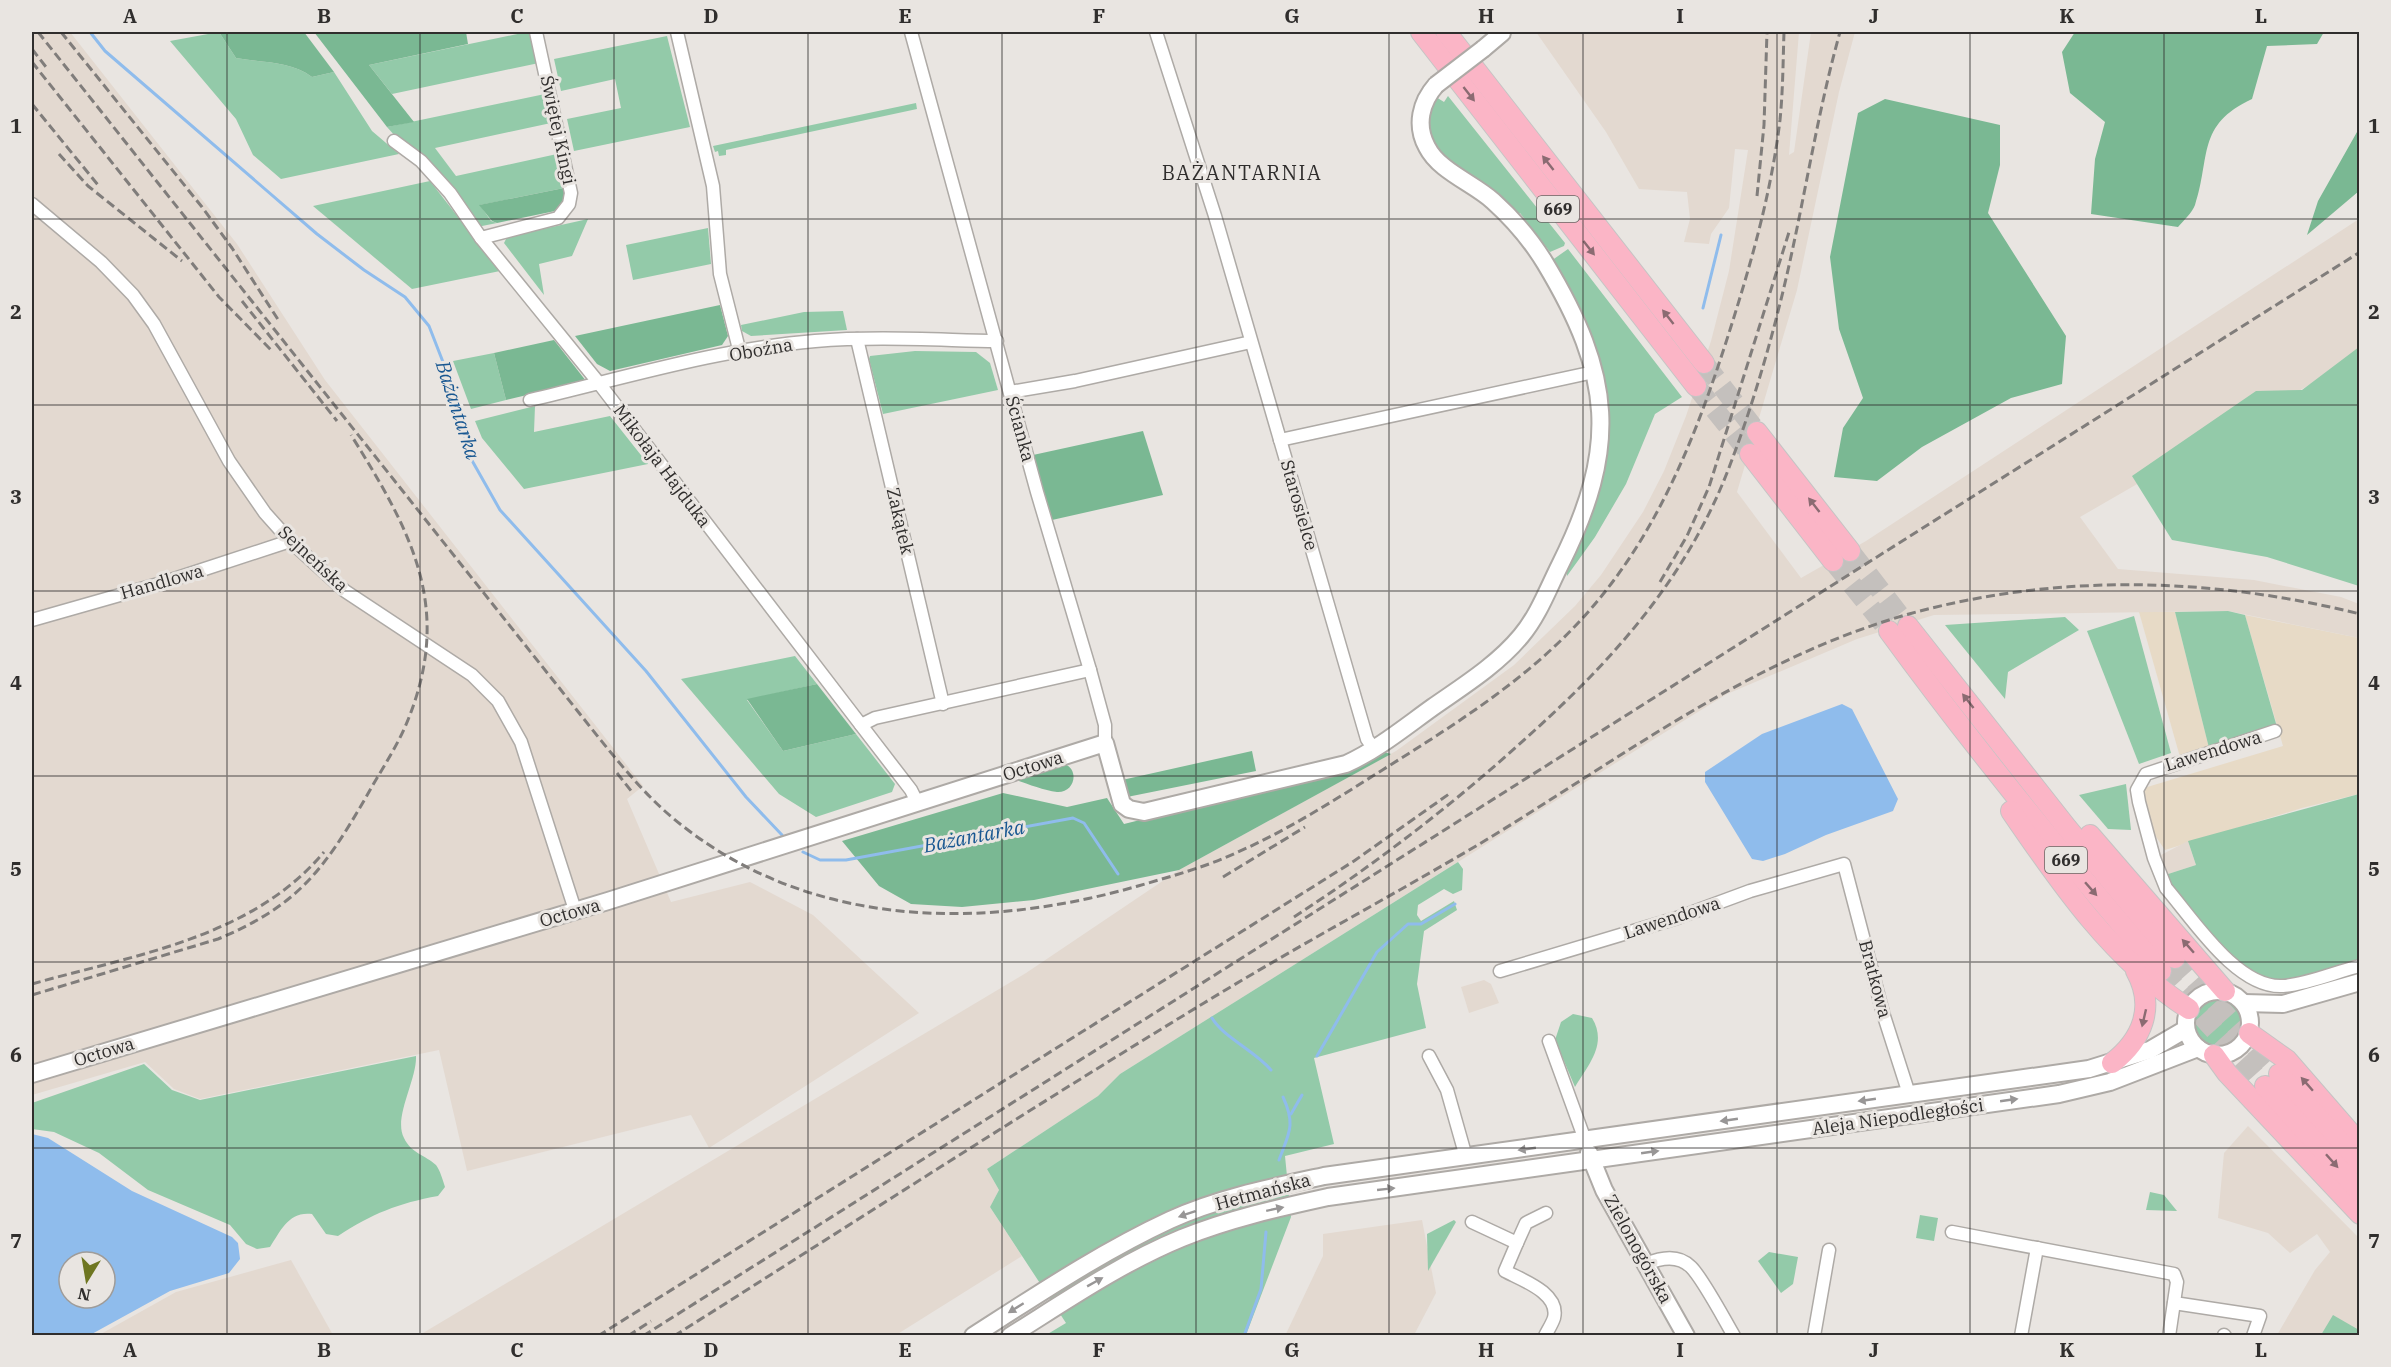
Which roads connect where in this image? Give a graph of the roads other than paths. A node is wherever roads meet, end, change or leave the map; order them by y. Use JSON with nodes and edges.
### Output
{"nodes":[{"id":1,"x":537,"y":32,"type":"edge"},
{"id":2,"x":677,"y":32,"type":"edge"},
{"id":3,"x":911,"y":32,"type":"edge"},
{"id":4,"x":1156,"y":32,"type":"edge"},
{"id":5,"x":1421,"y":32,"type":"edge"},
{"id":6,"x":1446,"y":32,"type":"edge"},
{"id":7,"x":1500,"y":32,"type":"edge"},
{"id":8,"x":393,"y":141,"type":"dead end"},
{"id":9,"x":32,"y":204,"type":"edge"},
{"id":10,"x":481,"y":238,"type":"junction"},
{"id":11,"x":857,"y":339,"type":"junction"},
{"id":12,"x":997,"y":341,"type":"junction"},
{"id":13,"x":1251,"y":342,"type":"junction"},
{"id":14,"x":740,"y":353,"type":"junction"},
{"id":15,"x":1704,"y":363,"type":"tunnel mouth"},
{"id":16,"x":1594,"y":372,"type":"junction"},
{"id":17,"x":598,"y":382,"type":"junction"},
{"id":18,"x":1696,"y":386,"type":"tunnel mouth"},
{"id":19,"x":1010,"y":392,"type":"junction"},
{"id":20,"x":530,"y":400,"type":"dead end"},
{"id":21,"x":1756,"y":432,"type":"tunnel mouth"},
{"id":22,"x":1280,"y":440,"type":"junction"},
{"id":23,"x":1750,"y":454,"type":"tunnel mouth"},
{"id":24,"x":290,"y":541,"type":"junction"},
{"id":25,"x":32,"y":620,"type":"edge"},
{"id":26,"x":1908,"y":626,"type":"tunnel mouth"},
{"id":27,"x":1889,"y":632,"type":"tunnel mouth"},
{"id":28,"x":1090,"y":670,"type":"junction"},
{"id":29,"x":943,"y":704,"type":"junction"},
{"id":30,"x":861,"y":724,"type":"junction"},
{"id":31,"x":2275,"y":731,"type":"dead end"},
{"id":32,"x":1105,"y":743,"type":"junction"},
{"id":33,"x":1974,"y":746,"type":"junction"},
{"id":34,"x":2005,"y":747,"type":"junction"},
{"id":35,"x":1374,"y":749,"type":"junction"},
{"id":36,"x":917,"y":802,"type":"junction"},
{"id":37,"x":1844,"y":864,"type":"joint"},
{"id":38,"x":574,"y":910,"type":"junction"},
{"id":39,"x":2132,"y":964,"type":"junction"},
{"id":40,"x":2360,"y":966,"type":"edge"},
{"id":41,"x":1500,"y":971,"type":"dead end"},
{"id":42,"x":2360,"y":982,"type":"edge"},
{"id":43,"x":2225,"y":991,"type":"junction"},
{"id":44,"x":2244,"y":1004,"type":"junction"},
{"id":45,"x":2283,"y":1004,"type":"junction"},
{"id":46,"x":2189,"y":1009,"type":"junction"},
{"id":47,"x":2250,"y":1027,"type":"junction"},
{"id":48,"x":2186,"y":1029,"type":"junction"},
{"id":49,"x":1549,"y":1041,"type":"dead end"},
{"id":50,"x":2206,"y":1052,"type":"junction"},
{"id":51,"x":1429,"y":1056,"type":"dead end"},
{"id":52,"x":2112,"y":1063,"type":"junction"},
{"id":53,"x":32,"y":1074,"type":"edge"},
{"id":54,"x":1909,"y":1094,"type":"junction"},
{"id":55,"x":1585,"y":1140,"type":"junction"},
{"id":56,"x":2360,"y":1144,"type":"edge"},
{"id":57,"x":1466,"y":1158,"type":"junction"},
{"id":58,"x":1592,"y":1161,"type":"junction"},
{"id":59,"x":2360,"y":1164,"type":"edge"},
{"id":60,"x":1324,"y":1176,"type":"junction"},
{"id":61,"x":2360,"y":1192,"type":"edge"},
{"id":62,"x":1328,"y":1197,"type":"junction"},
{"id":63,"x":1546,"y":1213,"type":"dead end"},
{"id":64,"x":2360,"y":1214,"type":"edge"},
{"id":65,"x":1472,"y":1222,"type":"dead end"},
{"id":66,"x":1952,"y":1232,"type":"dead end"},
{"id":67,"x":1517,"y":1243,"type":"junction"},
{"id":68,"x":2037,"y":1248,"type":"junction"},
{"id":69,"x":1829,"y":1250,"type":"dead end"},
{"id":70,"x":1646,"y":1264,"type":"junction"},
{"id":71,"x":2174,"y":1303,"type":"junction"},
{"id":72,"x":1682,"y":1334,"type":"edge"},
{"id":73,"x":973,"y":1335,"type":"edge"},
{"id":74,"x":1010,"y":1335,"type":"edge"},
{"id":75,"x":1545,"y":1335,"type":"edge"},
{"id":76,"x":1734,"y":1335,"type":"edge"},
{"id":77,"x":1814,"y":1335,"type":"edge"},
{"id":78,"x":2021,"y":1335,"type":"edge"},
{"id":79,"x":2169,"y":1335,"type":"edge"},
{"id":80,"x":2253,"y":1335,"type":"edge"}],
"edges":[{"from":1,"to":10,"type":"street","name":"Świętej Kingi"},
{"from":2,"to":14,"type":"street"},
{"from":3,"to":12,"type":"street","name":"Ścianka"},
{"from":4,"to":13,"type":"street","name":"Starosielce"},
{"from":5,"to":18,"type":"main road","number":"669","one_way":true},
{"from":15,"to":6,"type":"main road","number":"669","one_way":true},
{"from":7,"to":16,"type":"street","bridge":true},
{"from":8,"to":10,"type":"street","name":"Mikołaja Hajduka"},
{"from":9,"to":24,"type":"street","name":"Sejneńska"},
{"from":10,"to":17,"type":"street","name":"Mikołaja Hajduka"},
{"from":11,"to":12,"type":"street","name":"Oboźna"},
{"from":11,"to":14,"type":"street","name":"Oboźna"},
{"from":11,"to":29,"type":"street","name":"Zakątek"},
{"from":12,"to":19,"type":"street","name":"Ścianka"},
{"from":13,"to":19,"type":"street"},
{"from":13,"to":22,"type":"street","name":"Starosielce"},
{"from":14,"to":17,"type":"street","name":"Oboźna"},
{"from":16,"to":22,"type":"street"},
{"from":16,"to":35,"type":"street"},
{"from":17,"to":20,"type":"street","name":"Oboźna"},
{"from":17,"to":30,"type":"street","name":"Mikołaja Hajduka"},
{"from":19,"to":28,"type":"street","name":"Ścianka"},
{"from":23,"to":21,"type":"main road","one_way":true},
{"from":22,"to":35,"type":"street","name":"Starosielce"},
{"from":24,"to":25,"type":"street","name":"Handlowa"},
{"from":24,"to":38,"type":"street","name":"Sejneńska"},
{"from":34,"to":26,"type":"main road","number":"669","one_way":true},
{"from":27,"to":33,"type":"main road","number":"669"},
{"from":28,"to":29,"type":"street"},
{"from":28,"to":32,"type":"street","name":"Ścianka"},
{"from":29,"to":30,"type":"street"},
{"from":30,"to":36,"type":"street","name":"Mikołaja Hajduka"},
{"from":31,"to":40,"type":"street","name":"Lawendowa"},
{"from":32,"to":35,"type":"street","name":"Ścianka"},
{"from":32,"to":36,"type":"street","name":"Octowa"},
{"from":33,"to":34,"type":"main road","number":"669","one_way":true},
{"from":33,"to":39,"type":"main road"},
{"from":43,"to":34,"type":"main road","one_way":true},
{"from":36,"to":38,"type":"street","name":"Octowa"},
{"from":37,"to":41,"type":"street","name":"Lawendowa"},
{"from":37,"to":54,"type":"street","name":"Bratkowa"},
{"from":38,"to":53,"type":"street","name":"Octowa"},
{"from":39,"to":46,"type":"main road"},
{"from":39,"to":52,"type":"main road","one_way":true},
{"from":42,"to":45,"type":"street"},
{"from":43,"to":44,"type":"street"},
{"from":43,"to":46,"type":"street"},
{"from":44,"to":45,"type":"street"},
{"from":44,"to":47,"type":"street"},
{"from":45,"to":47,"type":"street"},
{"from":46,"to":48,"type":"street"},
{"from":47,"to":50,"type":"street"},
{"from":56,"to":47,"type":"main road","one_way":true},
{"from":48,"to":50,"type":"street"},
{"from":48,"to":52,"type":"street","name":"Aleja Niepodległości"},
{"from":49,"to":55,"type":"street"},
{"from":58,"to":50,"type":"street","name":"Aleja Niepodległości","one_way":true},
{"from":50,"to":64,"type":"main road"},
{"from":51,"to":57,"type":"street"},
{"from":52,"to":54,"type":"street","name":"Aleja Niepodległości"},
{"from":54,"to":55,"type":"street","name":"Aleja Niepodległości","one_way":true},
{"from":55,"to":57,"type":"street","name":"Hetmańska","one_way":true},
{"from":55,"to":58,"type":"street","name":"Zielonogórska"},
{"from":57,"to":60,"type":"street","name":"Hetmańska"},
{"from":62,"to":58,"type":"street","name":"Hetmańska","one_way":true},
{"from":58,"to":70,"type":"street","name":"Zielonogórska"},
{"from":59,"to":61,"type":"main road","one_way":true},
{"from":60,"to":62,"type":"street"},
{"from":60,"to":73,"type":"street","name":"Hetmańska","one_way":true},
{"from":74,"to":62,"type":"street","name":"Hetmańska","one_way":true},
{"from":63,"to":67,"type":"street"},
{"from":65,"to":67,"type":"street"},
{"from":66,"to":68,"type":"street"},
{"from":67,"to":75,"type":"street"},
{"from":68,"to":71,"type":"street"},
{"from":68,"to":78,"type":"street"},
{"from":69,"to":77,"type":"street"},
{"from":70,"to":72,"type":"street","name":"Zielonogórska"},
{"from":70,"to":76,"type":"street"},
{"from":71,"to":79,"type":"street"},
{"from":71,"to":80,"type":"street"}]}
